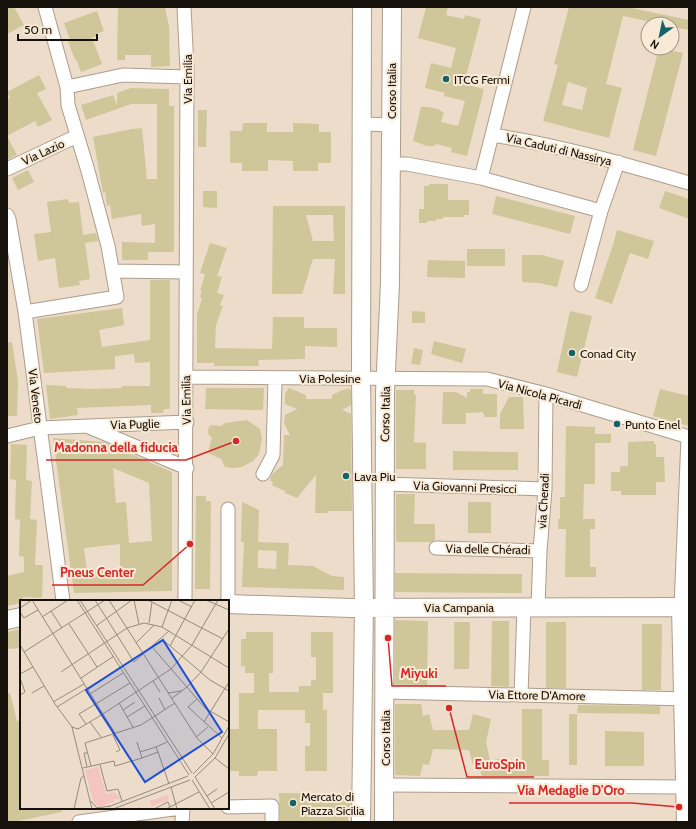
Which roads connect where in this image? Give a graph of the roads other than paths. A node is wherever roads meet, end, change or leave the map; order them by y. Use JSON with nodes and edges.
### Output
{"nodes":[{"id":1,"x":46,"y":7,"type":"edge"},
{"id":2,"x":184,"y":7,"type":"edge"},
{"id":3,"x":362,"y":7,"type":"edge"},
{"id":4,"x":392,"y":7,"type":"edge"},
{"id":5,"x":524,"y":7,"type":"edge"},
{"id":6,"x":187,"y":77,"type":"junction"},
{"id":7,"x":68,"y":87,"type":"junction"},
{"id":8,"x":363,"y":124,"type":"junction"},
{"id":9,"x":391,"y":125,"type":"junction"},
{"id":10,"x":492,"y":135,"type":"junction"},
{"id":11,"x":77,"y":136,"type":"junction"},
{"id":12,"x":618,"y":162,"type":"junction"},
{"id":13,"x":390,"y":164,"type":"junction"},
{"id":14,"x":7,"y":168,"type":"edge"},
{"id":15,"x":481,"y":178,"type":"junction"},
{"id":16,"x":689,"y":183,"type":"edge"},
{"id":17,"x":601,"y":211,"type":"junction"},
{"id":18,"x":7,"y":215,"type":"edge"},
{"id":19,"x":113,"y":271,"type":"junction"},
{"id":20,"x":186,"y":272,"type":"junction"},
{"id":21,"x":581,"y":285,"type":"dead end"},
{"id":22,"x":25,"y":312,"type":"junction"},
{"id":23,"x":186,"y":377,"type":"junction"},
{"id":24,"x":275,"y":378,"type":"junction"},
{"id":25,"x":361,"y":378,"type":"junction"},
{"id":26,"x":386,"y":378,"type":"junction"},
{"id":27,"x":546,"y":394,"type":"junction"},
{"id":28,"x":187,"y":422,"type":"junction"},
{"id":29,"x":83,"y":425,"type":"junction"},
{"id":30,"x":40,"y":428,"type":"junction"},
{"id":31,"x":7,"y":436,"type":"edge"},
{"id":32,"x":689,"y":438,"type":"edge"},
{"id":33,"x":187,"y":468,"type":"junction"},
{"id":34,"x":263,"y":474,"type":"dead end"},
{"id":35,"x":385,"y":484,"type":"junction"},
{"id":36,"x":544,"y":489,"type":"junction"},
{"id":37,"x":228,"y":509,"type":"dead end"},
{"id":38,"x":436,"y":548,"type":"dead end"},
{"id":39,"x":540,"y":551,"type":"junction"},
{"id":40,"x":63,"y":600,"type":"edge"},
{"id":41,"x":185,"y":600,"type":"edge"},
{"id":42,"x":228,"y":600,"type":"edge"},
{"id":43,"x":229,"y":604,"type":"edge"},
{"id":44,"x":385,"y":607,"type":"junction"},
{"id":45,"x":531,"y":607,"type":"junction"},
{"id":46,"x":685,"y":607,"type":"edge"},
{"id":47,"x":364,"y":608,"type":"junction"},
{"id":48,"x":20,"y":617,"type":"edge"},
{"id":49,"x":7,"y":620,"type":"edge"},
{"id":50,"x":385,"y":692,"type":"junction"},
{"id":51,"x":521,"y":695,"type":"junction"},
{"id":52,"x":686,"y":698,"type":"edge"},
{"id":53,"x":385,"y":785,"type":"junction"},
{"id":54,"x":685,"y":787,"type":"junction"},
{"id":55,"x":229,"y":807,"type":"edge"},
{"id":56,"x":167,"y":809,"type":"edge"},
{"id":57,"x":182,"y":809,"type":"edge"},
{"id":58,"x":92,"y":814,"type":"edge"},
{"id":59,"x":79,"y":822,"type":"edge"},
{"id":60,"x":182,"y":822,"type":"edge"},
{"id":61,"x":272,"y":822,"type":"edge"},
{"id":62,"x":361,"y":822,"type":"edge"},
{"id":63,"x":384,"y":822,"type":"edge"},
{"id":64,"x":686,"y":822,"type":"edge"}],
"edges":[{"from":1,"to":7,"type":"street","name":"Via Lazio"},
{"from":2,"to":6,"type":"street","name":"Via Emilia"},
{"from":3,"to":8,"type":"street","name":"Corso Italia"},
{"from":4,"to":9,"type":"street","name":"Corso Italia"},
{"from":5,"to":10,"type":"street"},
{"from":6,"to":7,"type":"street"},
{"from":6,"to":20,"type":"street","name":"Via Emilia"},
{"from":7,"to":11,"type":"street","name":"Via Lazio"},
{"from":8,"to":9,"type":"street"},
{"from":8,"to":25,"type":"street","name":"Corso Italia"},
{"from":9,"to":13,"type":"street","name":"Corso Italia"},
{"from":10,"to":12,"type":"street","name":"Via Caduti di Nassirya"},
{"from":10,"to":15,"type":"street","name":"Via Caduti di Nassirya"},
{"from":11,"to":14,"type":"street","name":"Via Lazio"},
{"from":11,"to":19,"type":"street"},
{"from":12,"to":16,"type":"street","name":"Via Caduti di Nassirya"},
{"from":12,"to":17,"type":"street","name":"Via Caduti di Nassirya"},
{"from":13,"to":15,"type":"street"},
{"from":13,"to":26,"type":"street","name":"Corso Italia"},
{"from":15,"to":17,"type":"street"},
{"from":17,"to":21,"type":"street","name":"Via Caduti di Nassirya"},
{"from":18,"to":22,"type":"street","name":"Via Veneto"},
{"from":19,"to":20,"type":"street"},
{"from":19,"to":22,"type":"street"},
{"from":20,"to":23,"type":"street","name":"Via Emilia"},
{"from":22,"to":30,"type":"street","name":"Via Veneto"},
{"from":23,"to":24,"type":"street","name":"Via Polesine"},
{"from":23,"to":28,"type":"street","name":"Via Emilia"},
{"from":24,"to":25,"type":"street","name":"Via Polesine"},
{"from":24,"to":34,"type":"street"},
{"from":25,"to":26,"type":"street","name":"Via Polesine"},
{"from":25,"to":47,"type":"street","name":"Corso Italia"},
{"from":26,"to":27,"type":"street","name":"Via Nicola Picardi"},
{"from":26,"to":35,"type":"street","name":"Corso Italia"},
{"from":27,"to":32,"type":"street","name":"Via Nicola Picardi"},
{"from":27,"to":36,"type":"street","name":"via Cheradi"},
{"from":28,"to":29,"type":"street","name":"Via Puglie"},
{"from":28,"to":33,"type":"street","name":"Via Emilia"},
{"from":29,"to":30,"type":"street","name":"Via Puglie"},
{"from":29,"to":33,"type":"street","name":"Via Puglie"},
{"from":30,"to":31,"type":"street","name":"Via Puglie"},
{"from":30,"to":40,"type":"street","name":"Via Veneto"},
{"from":32,"to":46,"type":"street"},
{"from":33,"to":41,"type":"street","name":"Via Emilia"},
{"from":35,"to":36,"type":"street","name":"Via Giovanni Presicci"},
{"from":35,"to":44,"type":"street","name":"Corso Italia"},
{"from":36,"to":39,"type":"street","name":"via Cheradi"},
{"from":37,"to":42,"type":"street","name":"Via Campania"},
{"from":38,"to":39,"type":"street","name":"Via delle Chéradi"},
{"from":39,"to":45,"type":"street","name":"via Cheradi"},
{"from":43,"to":47,"type":"street","name":"Via Campania"},
{"from":44,"to":45,"type":"street","name":"Via Campania"},
{"from":44,"to":47,"type":"street","name":"Via Campania"},
{"from":44,"to":50,"type":"street","name":"Corso Italia"},
{"from":45,"to":46,"type":"street","name":"Via Campania"},
{"from":45,"to":51,"type":"street","name":"via Cheradi"},
{"from":46,"to":52,"type":"street"},
{"from":47,"to":62,"type":"street","name":"Corso Italia"},
{"from":48,"to":49,"type":"street"},
{"from":50,"to":51,"type":"street","name":"Via Ettore D'Amore"},
{"from":50,"to":53,"type":"street","name":"Corso Italia"},
{"from":51,"to":52,"type":"street","name":"Via Ettore D'Amore"},
{"from":52,"to":54,"type":"street"},
{"from":53,"to":54,"type":"street"},
{"from":53,"to":63,"type":"street","name":"Corso Italia"},
{"from":54,"to":64,"type":"street"},
{"from":55,"to":61,"type":"street"},
{"from":56,"to":58,"type":"street"},
{"from":57,"to":60,"type":"street"},
{"from":58,"to":59,"type":"street"}]}
